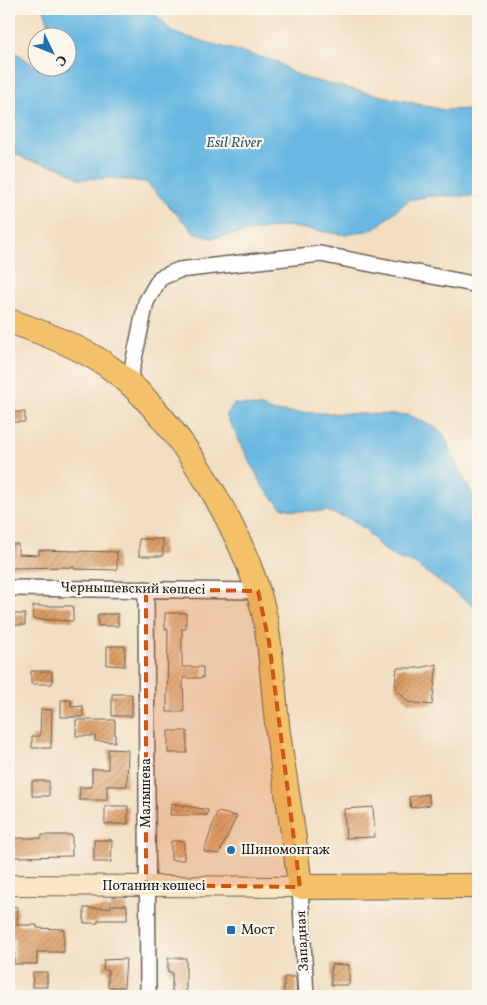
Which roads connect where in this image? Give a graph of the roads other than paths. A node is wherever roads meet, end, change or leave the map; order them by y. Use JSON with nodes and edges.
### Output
{"nodes":[{"id":1,"x":478,"y":285,"type":"edge"},
{"id":2,"x":9,"y":321,"type":"edge"},
{"id":3,"x":129,"y":383,"type":"junction"},
{"id":4,"x":9,"y":588,"type":"edge"},
{"id":5,"x":146,"y":589,"type":"junction"},
{"id":6,"x":258,"y":591,"type":"junction"},
{"id":7,"x":9,"y":885,"type":"edge"},
{"id":8,"x":146,"y":885,"type":"junction"},
{"id":9,"x":478,"y":886,"type":"edge"},
{"id":10,"x":300,"y":887,"type":"junction"},
{"id":11,"x":148,"y":996,"type":"edge"},
{"id":12,"x":306,"y":996,"type":"edge"}],
"edges":[{"from":1,"to":3,"type":"street"},
{"from":2,"to":3,"type":"highway"},
{"from":3,"to":6,"type":"highway"},
{"from":4,"to":5,"type":"street","name":"Чернышевский көшесі"},
{"from":5,"to":6,"type":"street","name":"Чернышевский көшесі"},
{"from":5,"to":8,"type":"street","name":"Малышева"},
{"from":6,"to":10,"type":"highway"},
{"from":7,"to":8,"type":"main road","name":"Потанин көшесі"},
{"from":8,"to":10,"type":"main road","name":"Потанин көшесі"},
{"from":8,"to":11,"type":"street","name":"Малышева"},
{"from":9,"to":10,"type":"highway"},
{"from":10,"to":12,"type":"street","name":"Западная"}]}
